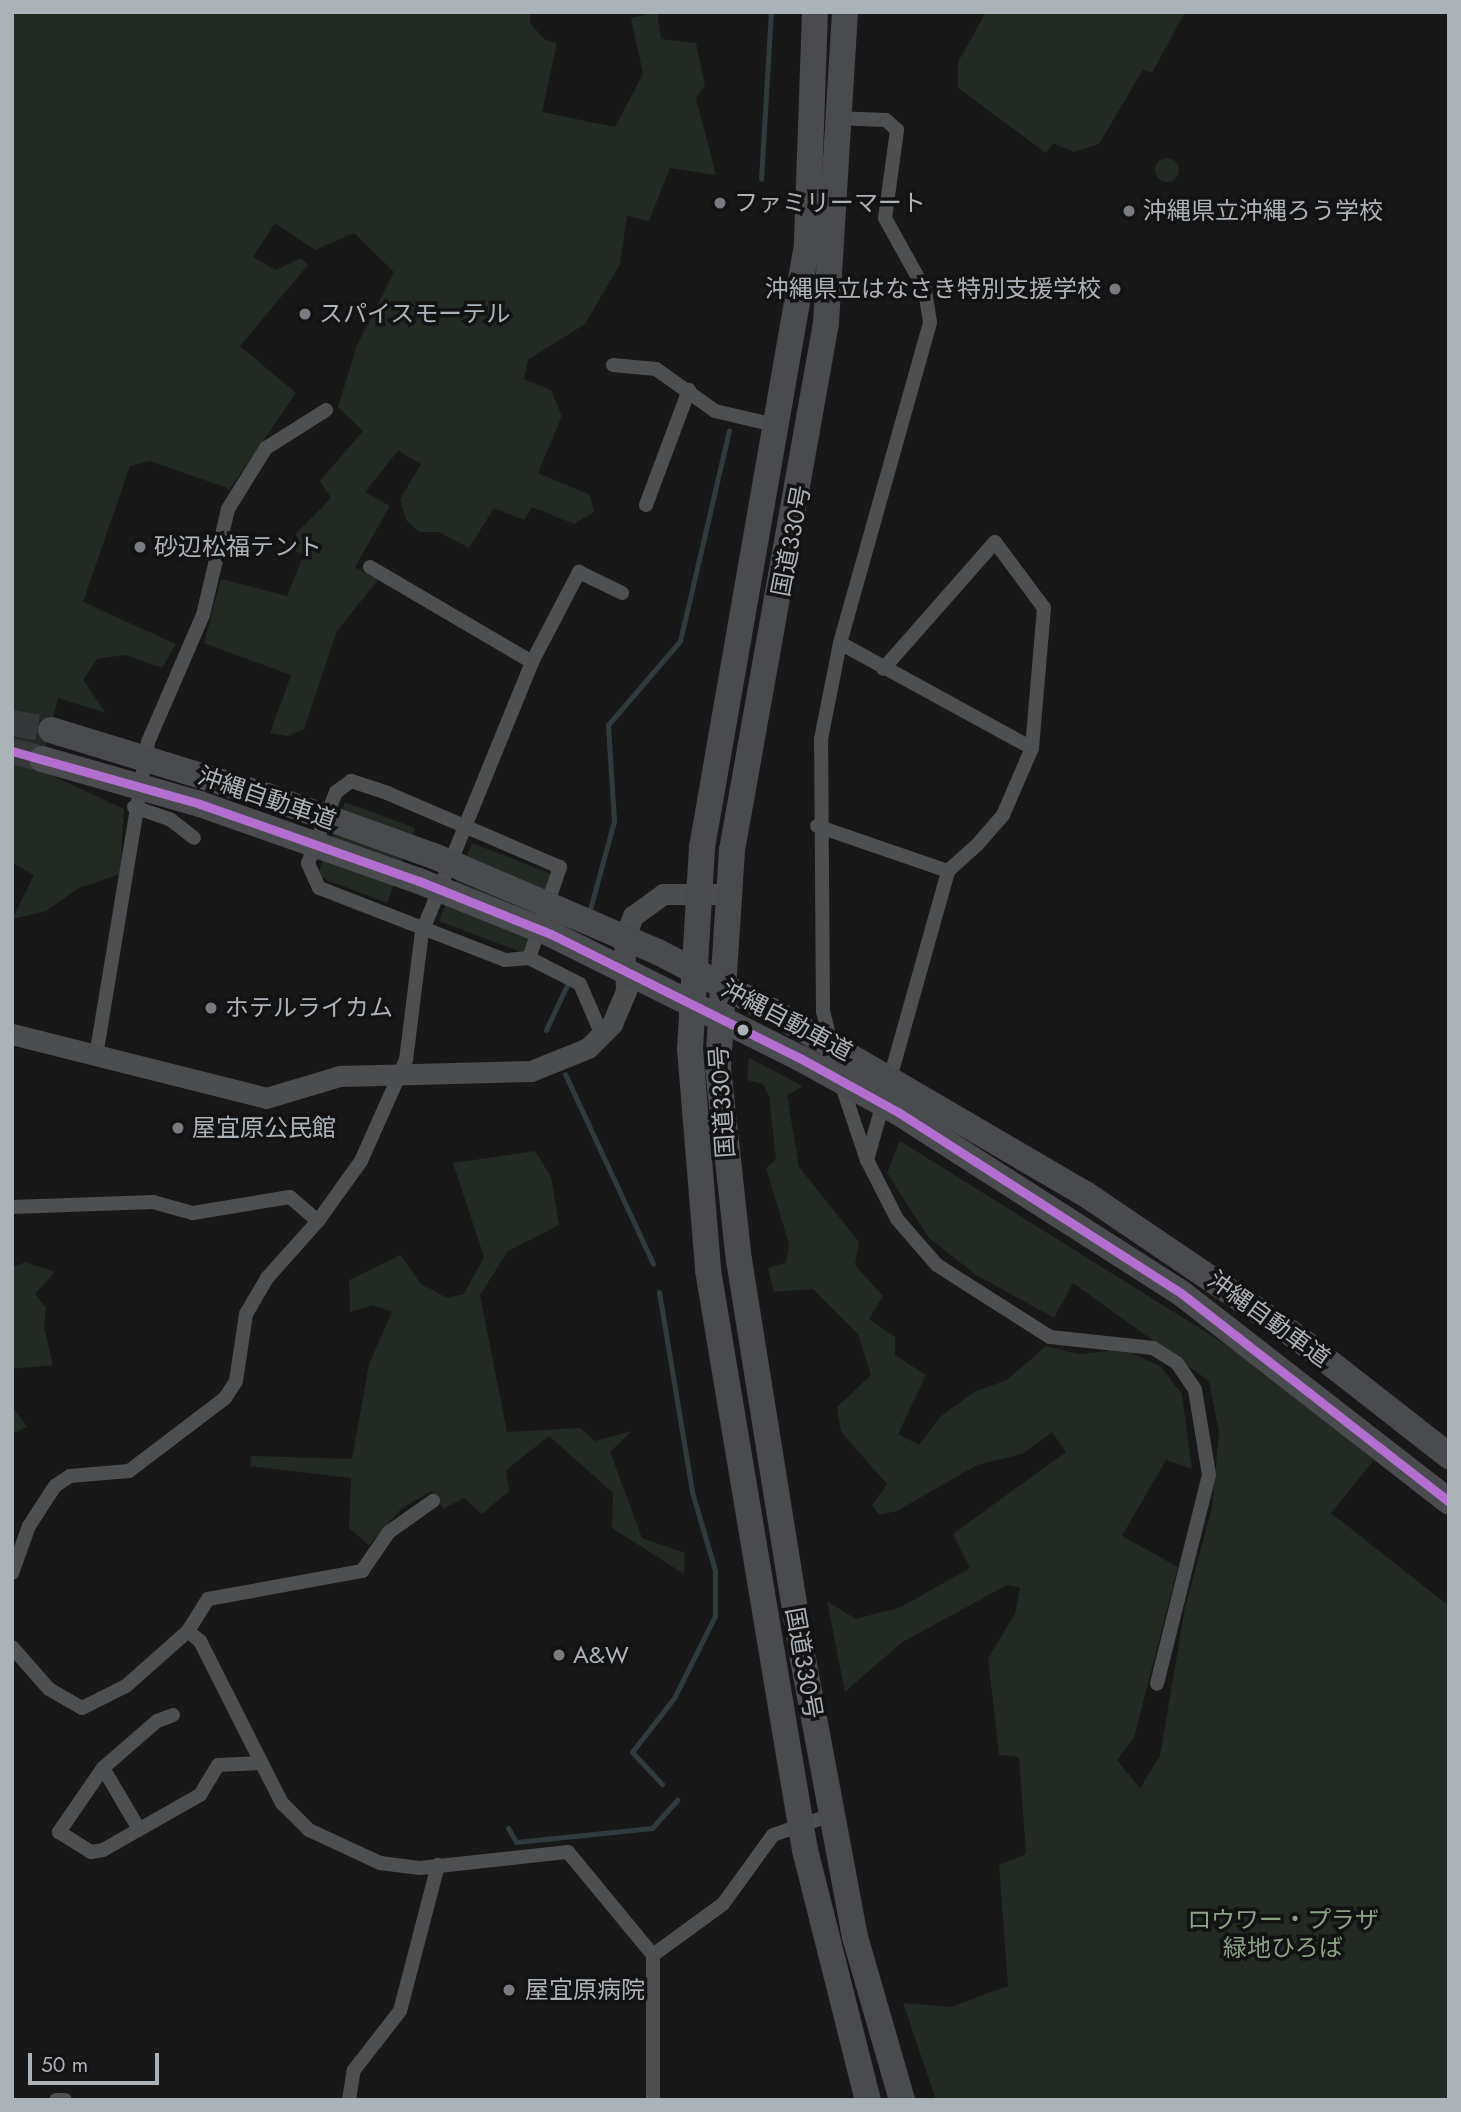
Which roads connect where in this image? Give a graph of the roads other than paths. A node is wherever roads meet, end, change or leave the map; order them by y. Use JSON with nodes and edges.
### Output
{"nodes":[{"id":1,"x":815,"y":12,"type":"edge"},
{"id":2,"x":845,"y":12,"type":"edge"},
{"id":3,"x":813,"y":117,"type":"junction"},
{"id":4,"x":843,"y":118,"type":"junction"},
{"id":5,"x":613,"y":365,"type":"dead end"},
{"id":6,"x":689,"y":390,"type":"junction"},
{"id":7,"x":326,"y":410,"type":"dead end"},
{"id":8,"x":779,"y":426,"type":"junction"},
{"id":9,"x":646,"y":505,"type":"dead end"},
{"id":10,"x":370,"y":567,"type":"dead end"},
{"id":11,"x":622,"y":593,"type":"dead end"},
{"id":12,"x":840,"y":643,"type":"junction"},
{"id":13,"x":531,"y":662,"type":"junction"},
{"id":14,"x":883,"y":669,"type":"junction"},
{"id":15,"x":51,"y":730,"type":"tunnel mouth"},
{"id":16,"x":1032,"y":748,"type":"junction"},
{"id":17,"x":43,"y":759,"type":"tunnel mouth"},
{"id":18,"x":134,"y":807,"type":"junction"},
{"id":19,"x":464,"y":823,"type":"junction"},
{"id":20,"x":817,"y":826,"type":"junction"},
{"id":21,"x":194,"y":838,"type":"dead end"},
{"id":22,"x":948,"y":871,"type":"junction"},
{"id":23,"x":698,"y":892,"type":"junction"},
{"id":24,"x":727,"y":894,"type":"junction"},
{"id":25,"x":422,"y":932,"type":"junction"},
{"id":26,"x":529,"y":958,"type":"junction"},
{"id":27,"x":12,"y":1034,"type":"edge"},
{"id":28,"x":602,"y":1035,"type":"junction"},
{"id":29,"x":96,"y":1056,"type":"junction"},
{"id":30,"x":396,"y":1073,"type":"junction"},
{"id":31,"x":867,"y":1160,"type":"junction"},
{"id":32,"x":12,"y":1207,"type":"edge"},
{"id":33,"x":318,"y":1221,"type":"junction"},
{"id":34,"x":1449,"y":1456,"type":"edge"},
{"id":35,"x":433,"y":1501,"type":"dead end"},
{"id":36,"x":1449,"y":1502,"type":"edge"},
{"id":37,"x":12,"y":1573,"type":"edge"},
{"id":38,"x":188,"y":1631,"type":"junction"},
{"id":39,"x":12,"y":1647,"type":"edge"},
{"id":40,"x":1157,"y":1684,"type":"dead end"},
{"id":41,"x":173,"y":1715,"type":"dead end"},
{"id":42,"x":259,"y":1763,"type":"junction"},
{"id":43,"x":103,"y":1768,"type":"junction"},
{"id":44,"x":831,"y":1815,"type":"junction"},
{"id":45,"x":801,"y":1822,"type":"junction"},
{"id":46,"x":139,"y":1829,"type":"junction"},
{"id":47,"x":438,"y":1865,"type":"junction"},
{"id":48,"x":653,"y":1955,"type":"junction"},
{"id":49,"x":56,"y":2100,"type":"edge"},
{"id":50,"x":65,"y":2100,"type":"edge"},
{"id":51,"x":349,"y":2100,"type":"edge"},
{"id":52,"x":653,"y":2100,"type":"edge"},
{"id":53,"x":868,"y":2100,"type":"edge"},
{"id":54,"x":902,"y":2100,"type":"edge"}],
"edges":[{"from":1,"to":3,"type":"highway","name":"国道330号"},
{"from":2,"to":4,"type":"highway","name":"国道330号"},
{"from":3,"to":4,"type":"street"},
{"from":3,"to":8,"type":"highway","name":"国道330号"},
{"from":4,"to":12,"type":"street"},
{"from":4,"to":24,"type":"highway","name":"国道330号"},
{"from":5,"to":6,"type":"street"},
{"from":6,"to":8,"type":"street"},
{"from":6,"to":9,"type":"street"},
{"from":7,"to":18,"type":"street"},
{"from":8,"to":23,"type":"highway","name":"国道330号"},
{"from":10,"to":13,"type":"street"},
{"from":11,"to":13,"type":"street"},
{"from":12,"to":14,"type":"street"},
{"from":12,"to":20,"type":"street"},
{"from":13,"to":19,"type":"street"},
{"from":14,"to":16,"type":"street"},
{"from":14,"to":16,"type":"street"},
{"from":15,"to":34,"type":"highway","name":"沖縄自動車道"},
{"from":16,"to":22,"type":"street"},
{"from":17,"to":36,"type":"highway","name":"沖縄自動車道"},
{"from":18,"to":21,"type":"street"},
{"from":18,"to":29,"type":"street"},
{"from":19,"to":25,"type":"street"},
{"from":19,"to":25,"type":"street"},
{"from":19,"to":26,"type":"street"},
{"from":20,"to":22,"type":"street"},
{"from":20,"to":31,"type":"street"},
{"from":22,"to":31,"type":"street"},
{"from":23,"to":24,"type":"street"},
{"from":23,"to":28,"type":"street"},
{"from":23,"to":45,"type":"highway","name":"国道330号"},
{"from":24,"to":44,"type":"highway","name":"国道330号"},
{"from":25,"to":26,"type":"street"},
{"from":25,"to":30,"type":"street"},
{"from":26,"to":28,"type":"street"},
{"from":27,"to":29,"type":"street"},
{"from":28,"to":30,"type":"street"},
{"from":29,"to":30,"type":"street"},
{"from":30,"to":33,"type":"street"},
{"from":31,"to":40,"type":"street"},
{"from":32,"to":33,"type":"street"},
{"from":33,"to":37,"type":"street"},
{"from":35,"to":38,"type":"street"},
{"from":38,"to":39,"type":"street"},
{"from":38,"to":42,"type":"street"},
{"from":41,"to":43,"type":"street"},
{"from":42,"to":46,"type":"street"},
{"from":42,"to":47,"type":"street"},
{"from":43,"to":46,"type":"street"},
{"from":43,"to":46,"type":"street"},
{"from":44,"to":45,"type":"street"},
{"from":44,"to":54,"type":"highway","name":"国道330号"},
{"from":45,"to":48,"type":"street"},
{"from":45,"to":53,"type":"highway","name":"国道330号"},
{"from":47,"to":48,"type":"street"},
{"from":47,"to":51,"type":"street"},
{"from":48,"to":52,"type":"street"},
{"from":49,"to":50,"type":"street"}]}
